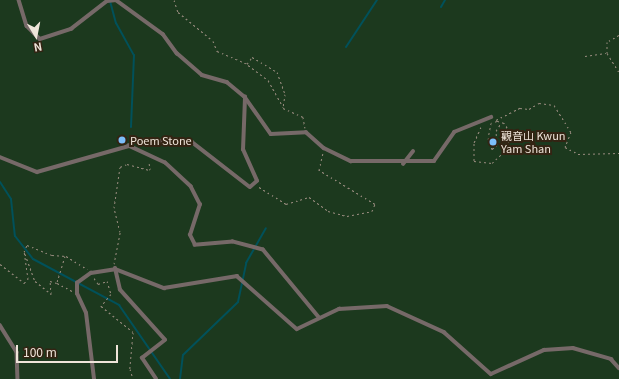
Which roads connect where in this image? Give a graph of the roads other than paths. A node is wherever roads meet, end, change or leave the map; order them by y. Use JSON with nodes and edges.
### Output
{"nodes":[{"id":1,"x":19,"y":0,"type":"edge"},
{"id":2,"x":245,"y":97,"type":"junction"},
{"id":3,"x":491,"y":117,"type":"road end"},
{"id":4,"x":129,"y":146,"type":"junction"},
{"id":5,"x":413,"y":150,"type":"dead end"},
{"id":6,"x":0,"y":157,"type":"edge"},
{"id":7,"x":403,"y":164,"type":"junction"},
{"id":8,"x":114,"y":269,"type":"junction"},
{"id":9,"x":319,"y":318,"type":"junction"},
{"id":10,"x":0,"y":324,"type":"edge"},
{"id":11,"x":619,"y":368,"type":"edge"},
{"id":12,"x":18,"y":379,"type":"edge"},
{"id":13,"x":94,"y":379,"type":"edge"},
{"id":14,"x":156,"y":379,"type":"edge"}],
"edges":[{"from":1,"to":2,"type":"lane"},
{"from":2,"to":4,"type":"lane"},
{"from":2,"to":7,"type":"lane"},
{"from":3,"to":7,"type":"lane"},
{"from":4,"to":6,"type":"lane"},
{"from":4,"to":9,"type":"lane"},
{"from":5,"to":7,"type":"lane"},
{"from":8,"to":9,"type":"lane"},
{"from":8,"to":13,"type":"lane"},
{"from":8,"to":14,"type":"lane"},
{"from":9,"to":11,"type":"lane"},
{"from":10,"to":12,"type":"lane"}]}
